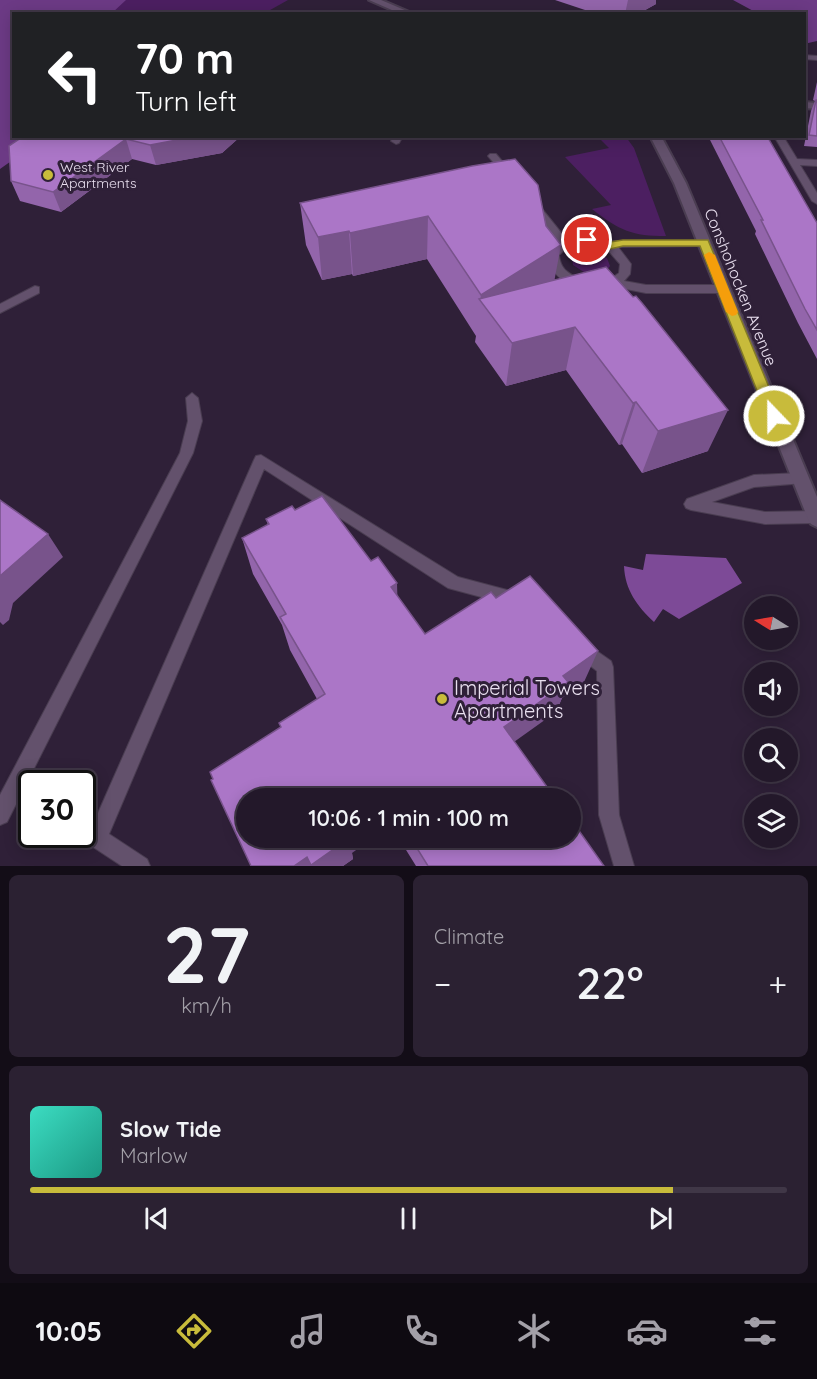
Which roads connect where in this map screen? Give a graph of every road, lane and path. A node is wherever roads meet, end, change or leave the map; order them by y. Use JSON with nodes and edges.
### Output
{"nodes":[{"id":1,"x":373,"y":0,"type":"edge"},
{"id":2,"x":405,"y":12,"type":"edge"},
{"id":3,"x":656,"y":138,"type":"edge"},
{"id":4,"x":779,"y":138,"type":"edge"},
{"id":5,"x":493,"y":156,"type":"dead end"},
{"id":6,"x":793,"y":162,"type":"junction"},
{"id":7,"x":817,"y":163,"type":"edge"},
{"id":8,"x":515,"y":183,"type":"edge"},
{"id":9,"x":529,"y":200,"type":"edge"},
{"id":10,"x":817,"y":201,"type":"edge"},
{"id":11,"x":704,"y":243,"type":"junction"},
{"id":12,"x":565,"y":244,"type":"junction"},
{"id":13,"x":610,"y":246,"type":"junction"},
{"id":14,"x":612,"y":283,"type":"junction"},
{"id":15,"x":723,"y":289,"type":"junction"},
{"id":16,"x":35,"y":290,"type":"dead end"},
{"id":17,"x":0,"y":309,"type":"edge"},
{"id":18,"x":192,"y":398,"type":"dead end"},
{"id":19,"x":800,"y":479,"type":"junction"},
{"id":20,"x":817,"y":518,"type":"edge"},
{"id":21,"x":533,"y":609,"type":"edge"},
{"id":22,"x":569,"y":638,"type":"edge"},
{"id":23,"x":0,"y":816,"type":"edge"},
{"id":24,"x":140,"y":866,"type":"edge"},
{"id":25,"x":624,"y":866,"type":"edge"}],
"edges":[{"from":1,"to":2,"type":"street"},
{"from":3,"to":11,"type":"street","name":"Conshohocken Avenue"},
{"from":4,"to":6,"type":"lane"},
{"from":5,"to":8,"type":"lane"},
{"from":6,"to":7,"type":"lane"},
{"from":6,"to":10,"type":"lane"},
{"from":9,"to":12,"type":"lane"},
{"from":11,"to":13,"type":"lane"},
{"from":11,"to":15,"type":"street","name":"Conshohocken Avenue"},
{"from":12,"to":13,"type":"lane"},
{"from":12,"to":14,"type":"lane"},
{"from":13,"to":14,"type":"lane"},
{"from":14,"to":15,"type":"lane"},
{"from":15,"to":19,"type":"street","name":"Conshohocken Avenue"},
{"from":16,"to":17,"type":"lane"},
{"from":18,"to":23,"type":"lane"},
{"from":19,"to":20,"type":"street","name":"Conshohocken Avenue"},
{"from":19,"to":20,"type":"lane"},
{"from":21,"to":24,"type":"lane"},
{"from":22,"to":25,"type":"lane"}]}
